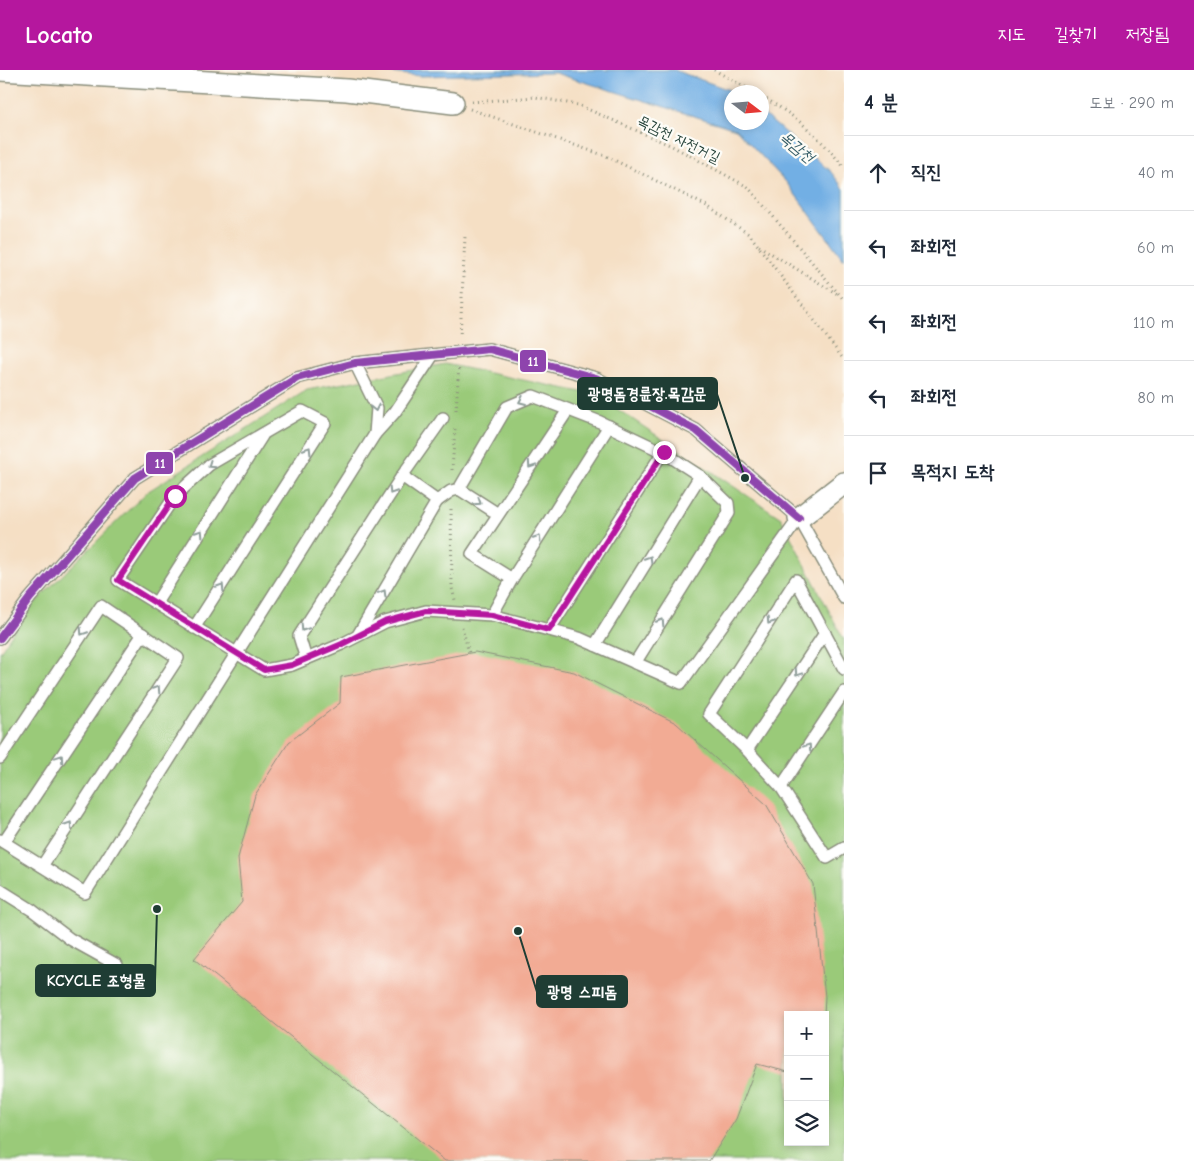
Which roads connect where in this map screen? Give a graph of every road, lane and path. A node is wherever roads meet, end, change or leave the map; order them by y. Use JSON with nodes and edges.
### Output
{"nodes":[{"id":1,"x":0,"y":70,"type":"edge"},
{"id":2,"x":714,"y":70,"type":"edge"},
{"id":3,"x":348,"y":80,"type":"edge"},
{"id":4,"x":741,"y":85,"type":"edge"},
{"id":5,"x":769,"y":100,"type":"edge"},
{"id":6,"x":453,"y":103,"type":"junction"},
{"id":7,"x":844,"y":166,"type":"edge"},
{"id":8,"x":465,"y":237,"type":"dead end"},
{"id":9,"x":757,"y":245,"type":"junction"},
{"id":10,"x":843,"y":299,"type":"edge"},
{"id":11,"x":459,"y":352,"type":"junction"},
{"id":12,"x":433,"y":355,"type":"junction"},
{"id":13,"x":844,"y":360,"type":"edge"},
{"id":14,"x":355,"y":363,"type":"junction"},
{"id":15,"x":568,"y":410,"type":"junction"},
{"id":16,"x":456,"y":412,"type":"dead end"},
{"id":17,"x":443,"y":418,"type":"dead end"},
{"id":18,"x":455,"y":422,"type":"dead end"},
{"id":19,"x":609,"y":426,"type":"junction"},
{"id":20,"x":263,"y":434,"type":"junction"},
{"id":21,"x":375,"y":434,"type":"junction"},
{"id":22,"x":664,"y":452,"type":"junction"},
{"id":23,"x":402,"y":476,"type":"junction"},
{"id":24,"x":700,"y":476,"type":"junction"},
{"id":25,"x":844,"y":482,"type":"edge"},
{"id":26,"x":455,"y":490,"type":"junction"},
{"id":27,"x":437,"y":501,"type":"junction"},
{"id":28,"x":498,"y":514,"type":"junction"},
{"id":29,"x":799,"y":518,"type":"junction"},
{"id":30,"x":512,"y":579,"type":"junction"},
{"id":31,"x":844,"y":598,"type":"edge"},
{"id":32,"x":156,"y":603,"type":"junction"},
{"id":33,"x":456,"y":606,"type":"dead end"},
{"id":34,"x":492,"y":615,"type":"junction"},
{"id":35,"x":462,"y":625,"type":"dead end"},
{"id":36,"x":194,"y":628,"type":"junction"},
{"id":37,"x":549,"y":630,"type":"junction"},
{"id":38,"x":824,"y":633,"type":"junction"},
{"id":39,"x":143,"y":634,"type":"junction"},
{"id":40,"x":358,"y":635,"type":"junction"},
{"id":41,"x":0,"y":638,"type":"edge"},
{"id":42,"x":595,"y":645,"type":"junction"},
{"id":43,"x":469,"y":653,"type":"dead end"},
{"id":44,"x":236,"y":654,"type":"junction"},
{"id":45,"x":306,"y":659,"type":"junction"},
{"id":46,"x":635,"y":663,"type":"junction"},
{"id":47,"x":844,"y":669,"type":"edge"},
{"id":48,"x":844,"y":692,"type":"edge"},
{"id":49,"x":747,"y":750,"type":"junction"},
{"id":50,"x":0,"y":758,"type":"edge"},
{"id":51,"x":781,"y":787,"type":"junction"},
{"id":52,"x":2,"y":841,"type":"edge"},
{"id":53,"x":844,"y":848,"type":"edge"},
{"id":54,"x":42,"y":866,"type":"junction"},
{"id":55,"x":0,"y":890,"type":"edge"},
{"id":56,"x":117,"y":965,"type":"dead end"}],
"edges":[{"from":1,"to":3,"type":"street"},
{"from":2,"to":4,"type":"path"},
{"from":3,"to":6,"type":"street"},
{"from":5,"to":7,"type":"path"},
{"from":6,"to":9,"type":"path"},
{"from":6,"to":10,"type":"path","name":"목감천 자전거길"},
{"from":8,"to":11,"type":"path"},
{"from":9,"to":10,"type":"path"},
{"from":9,"to":13,"type":"path"},
{"from":11,"to":12,"type":"lane"},
{"from":11,"to":16,"type":"path"},
{"from":11,"to":29,"type":"lane"},
{"from":12,"to":14,"type":"lane"},
{"from":12,"to":21,"type":"lane"},
{"from":14,"to":21,"type":"lane","one_way":true},
{"from":14,"to":41,"type":"lane"},
{"from":15,"to":19,"type":"lane"},
{"from":15,"to":26,"type":"lane","one_way":true},
{"from":15,"to":28,"type":"lane","one_way":true},
{"from":17,"to":23,"type":"lane"},
{"from":18,"to":26,"type":"path"},
{"from":19,"to":22,"type":"lane"},
{"from":30,"to":19,"type":"lane","one_way":true},
{"from":32,"to":20,"type":"lane","one_way":true},
{"from":20,"to":32,"type":"lane","one_way":true},
{"from":36,"to":20,"type":"lane","one_way":true},
{"from":21,"to":44,"type":"lane"},
{"from":22,"to":24,"type":"lane"},
{"from":22,"to":37,"type":"lane"},
{"from":23,"to":27,"type":"lane"},
{"from":23,"to":45,"type":"lane","one_way":true},
{"from":42,"to":24,"type":"lane","one_way":true},
{"from":46,"to":24,"type":"lane","one_way":true},
{"from":25,"to":29,"type":"street"},
{"from":26,"to":27,"type":"lane"},
{"from":26,"to":28,"type":"lane","one_way":true},
{"from":26,"to":33,"type":"path"},
{"from":40,"to":27,"type":"lane","one_way":true},
{"from":28,"to":30,"type":"lane"},
{"from":29,"to":31,"type":"lane"},
{"from":29,"to":46,"type":"lane"},
{"from":30,"to":34,"type":"lane"},
{"from":32,"to":36,"type":"lane"},
{"from":34,"to":37,"type":"lane"},
{"from":34,"to":40,"type":"lane"},
{"from":35,"to":43,"type":"path"},
{"from":36,"to":44,"type":"lane"},
{"from":37,"to":42,"type":"lane"},
{"from":38,"to":47,"type":"lane"},
{"from":38,"to":49,"type":"lane","one_way":true},
{"from":38,"to":49,"type":"lane","one_way":true},
{"from":39,"to":50,"type":"lane","one_way":true},
{"from":52,"to":39,"type":"lane","one_way":true},
{"from":54,"to":39,"type":"lane","one_way":true},
{"from":40,"to":45,"type":"lane"},
{"from":42,"to":46,"type":"lane"},
{"from":44,"to":45,"type":"lane"},
{"from":44,"to":54,"type":"lane"},
{"from":51,"to":48,"type":"lane","one_way":true},
{"from":49,"to":51,"type":"lane"},
{"from":51,"to":53,"type":"lane"},
{"from":52,"to":54,"type":"lane"},
{"from":55,"to":56,"type":"lane"}]}
